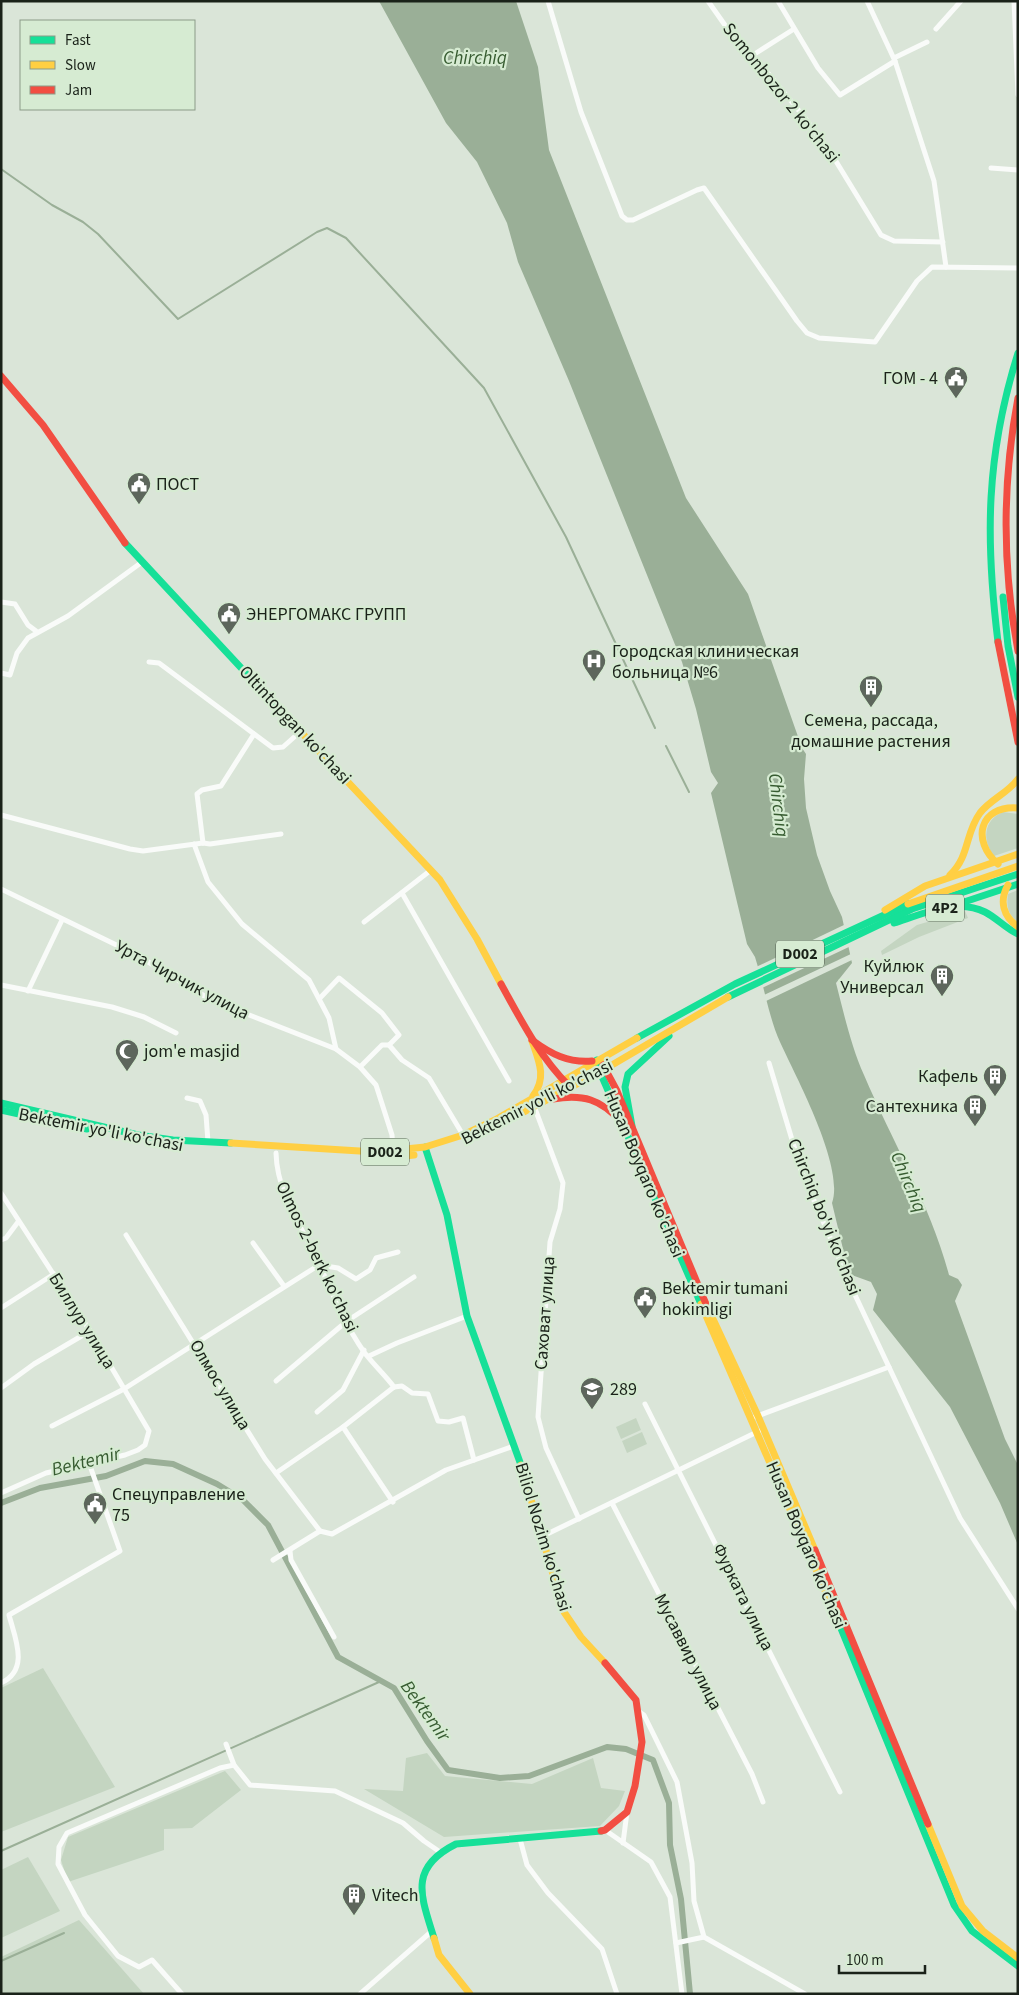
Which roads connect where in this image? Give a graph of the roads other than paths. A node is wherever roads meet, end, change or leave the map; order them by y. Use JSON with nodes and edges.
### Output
{"nodes":[{"id":1,"x":548,"y":1,"type":"edge"},
{"id":2,"x":708,"y":1,"type":"edge"},
{"id":3,"x":778,"y":1,"type":"edge"},
{"id":4,"x":867,"y":1,"type":"edge"},
{"id":5,"x":961,"y":1,"type":"edge"},
{"id":6,"x":1014,"y":1,"type":"edge"},
{"id":7,"x":794,"y":29,"type":"junction"},
{"id":8,"x":936,"y":29,"type":"dead end"},
{"id":9,"x":927,"y":42,"type":"dead end"},
{"id":10,"x":753,"y":55,"type":"junction"},
{"id":11,"x":895,"y":59,"type":"junction"},
{"id":12,"x":1018,"y":94,"type":"edge"},
{"id":13,"x":991,"y":168,"type":"dead end"},
{"id":14,"x":1018,"y":170,"type":"edge"},
{"id":15,"x":943,"y":242,"type":"junction"},
{"id":16,"x":946,"y":267,"type":"junction"},
{"id":17,"x":1018,"y":268,"type":"edge"},
{"id":18,"x":1018,"y":353,"type":"edge"},
{"id":19,"x":1,"y":376,"type":"edge"},
{"id":20,"x":1018,"y":398,"type":"edge"},
{"id":21,"x":1005,"y":552,"type":"junction"},
{"id":22,"x":142,"y":562,"type":"junction"},
{"id":23,"x":1,"y":602,"type":"edge"},
{"id":24,"x":36,"y":631,"type":"junction"},
{"id":25,"x":1018,"y":651,"type":"edge"},
{"id":26,"x":149,"y":662,"type":"dead end"},
{"id":27,"x":1,"y":673,"type":"edge"},
{"id":28,"x":1018,"y":697,"type":"edge"},
{"id":29,"x":301,"y":732,"type":"junction"},
{"id":30,"x":254,"y":734,"type":"junction"},
{"id":31,"x":1018,"y":742,"type":"edge"},
{"id":32,"x":1018,"y":779,"type":"edge"},
{"id":33,"x":1018,"y":808,"type":"edge"},
{"id":34,"x":1,"y":815,"type":"edge"},
{"id":35,"x":281,"y":834,"type":"dead end"},
{"id":36,"x":204,"y":843,"type":"junction"},
{"id":37,"x":194,"y":844,"type":"junction"},
{"id":38,"x":1018,"y":854,"type":"edge"},
{"id":39,"x":1018,"y":866,"type":"edge"},
{"id":40,"x":431,"y":870,"type":"junction"},
{"id":41,"x":1018,"y":875,"type":"edge"},
{"id":42,"x":940,"y":880,"type":"junction"},
{"id":43,"x":1018,"y":884,"type":"edge"},
{"id":44,"x":1,"y":889,"type":"edge"},
{"id":45,"x":402,"y":893,"type":"junction"},
{"id":46,"x":938,"y":897,"type":"junction"},
{"id":47,"x":953,"y":906,"type":"junction"},
{"id":48,"x":62,"y":920,"type":"junction"},
{"id":49,"x":364,"y":922,"type":"dead end"},
{"id":50,"x":866,"y":927,"type":"junction"},
{"id":51,"x":1018,"y":927,"type":"edge"},
{"id":52,"x":1018,"y":934,"type":"edge"},
{"id":53,"x":1,"y":984,"type":"edge"},
{"id":54,"x":28,"y":990,"type":"junction"},
{"id":55,"x":320,"y":998,"type":"junction"},
{"id":56,"x":684,"y":1022,"type":"junction"},
{"id":57,"x":176,"y":1032,"type":"dead end"},
{"id":58,"x":532,"y":1040,"type":"junction"},
{"id":59,"x":389,"y":1046,"type":"junction"},
{"id":60,"x":336,"y":1049,"type":"junction"},
{"id":61,"x":598,"y":1060,"type":"junction"},
{"id":62,"x":769,"y":1063,"type":"dead end"},
{"id":63,"x":360,"y":1067,"type":"junction"},
{"id":64,"x":603,"y":1070,"type":"junction"},
{"id":65,"x":564,"y":1080,"type":"junction"},
{"id":66,"x":509,"y":1081,"type":"dead end"},
{"id":67,"x":569,"y":1086,"type":"junction"},
{"id":68,"x":187,"y":1098,"type":"dead end"},
{"id":69,"x":543,"y":1101,"type":"junction"},
{"id":70,"x":1,"y":1103,"type":"edge"},
{"id":71,"x":531,"y":1103,"type":"junction"},
{"id":72,"x":1,"y":1110,"type":"edge"},
{"id":73,"x":621,"y":1122,"type":"junction"},
{"id":74,"x":632,"y":1126,"type":"junction"},
{"id":75,"x":463,"y":1135,"type":"junction"},
{"id":76,"x":208,"y":1143,"type":"junction"},
{"id":77,"x":426,"y":1150,"type":"junction"},
{"id":78,"x":393,"y":1151,"type":"junction"},
{"id":79,"x":276,"y":1153,"type":"junction"},
{"id":80,"x":1,"y":1193,"type":"edge"},
{"id":81,"x":18,"y":1222,"type":"junction"},
{"id":82,"x":126,"y":1235,"type":"dead end"},
{"id":83,"x":1,"y":1240,"type":"edge"},
{"id":84,"x":253,"y":1244,"type":"dead end"},
{"id":85,"x":398,"y":1252,"type":"dead end"},
{"id":86,"x":319,"y":1265,"type":"junction"},
{"id":87,"x":54,"y":1274,"type":"junction"},
{"id":88,"x":414,"y":1277,"type":"dead end"},
{"id":89,"x":284,"y":1286,"type":"junction"},
{"id":90,"x":1,"y":1308,"type":"edge"},
{"id":91,"x":467,"y":1316,"type":"junction"},
{"id":92,"x":346,"y":1321,"type":"junction"},
{"id":93,"x":90,"y":1330,"type":"junction"},
{"id":94,"x":195,"y":1344,"type":"junction"},
{"id":95,"x":364,"y":1350,"type":"junction"},
{"id":96,"x":369,"y":1356,"type":"junction"},
{"id":97,"x":890,"y":1367,"type":"junction"},
{"id":98,"x":276,"y":1381,"type":"dead end"},
{"id":99,"x":394,"y":1387,"type":"junction"},
{"id":100,"x":1,"y":1388,"type":"edge"},
{"id":101,"x":124,"y":1389,"type":"junction"},
{"id":102,"x":645,"y":1404,"type":"dead end"},
{"id":103,"x":318,"y":1412,"type":"dead end"},
{"id":104,"x":755,"y":1417,"type":"junction"},
{"id":105,"x":52,"y":1426,"type":"dead end"},
{"id":106,"x":343,"y":1427,"type":"junction"},
{"id":107,"x":760,"y":1430,"type":"junction"},
{"id":108,"x":514,"y":1446,"type":"junction"},
{"id":109,"x":474,"y":1460,"type":"junction"},
{"id":110,"x":89,"y":1463,"type":"junction"},
{"id":111,"x":680,"y":1468,"type":"junction"},
{"id":112,"x":276,"y":1473,"type":"junction"},
{"id":113,"x":1,"y":1493,"type":"edge"},
{"id":114,"x":393,"y":1502,"type":"junction"},
{"id":115,"x":612,"y":1503,"type":"junction"},
{"id":116,"x":579,"y":1519,"type":"junction"},
{"id":117,"x":320,"y":1531,"type":"junction"},
{"id":118,"x":541,"y":1537,"type":"junction"},
{"id":119,"x":288,"y":1552,"type":"junction"},
{"id":120,"x":273,"y":1560,"type":"dead end"},
{"id":121,"x":1018,"y":1609,"type":"edge"},
{"id":122,"x":334,"y":1637,"type":"dead end"},
{"id":123,"x":1,"y":1683,"type":"edge"},
{"id":124,"x":638,"y":1711,"type":"junction"},
{"id":125,"x":226,"y":1744,"type":"dead end"},
{"id":126,"x":234,"y":1765,"type":"junction"},
{"id":127,"x":840,"y":1792,"type":"dead end"},
{"id":128,"x":763,"y":1802,"type":"dead end"},
{"id":129,"x":627,"y":1812,"type":"junction"},
{"id":130,"x":605,"y":1830,"type":"junction"},
{"id":131,"x":520,"y":1839,"type":"junction"},
{"id":132,"x":624,"y":1843,"type":"junction"},
{"id":133,"x":440,"y":1852,"type":"junction"},
{"id":134,"x":432,"y":1932,"type":"junction"},
{"id":135,"x":704,"y":1937,"type":"junction"},
{"id":136,"x":676,"y":1943,"type":"junction"},
{"id":137,"x":1018,"y":1958,"type":"edge"},
{"id":138,"x":1018,"y":1966,"type":"edge"},
{"id":139,"x":468,"y":1991,"type":"edge"},
{"id":140,"x":182,"y":1994,"type":"edge"},
{"id":141,"x":360,"y":1994,"type":"edge"},
{"id":142,"x":460,"y":1994,"type":"edge"},
{"id":143,"x":617,"y":1994,"type":"edge"},
{"id":144,"x":682,"y":1994,"type":"edge"},
{"id":145,"x":805,"y":1994,"type":"edge"}],
"edges":[{"from":1,"to":16,"type":"street"},
{"from":2,"to":10,"type":"street","name":"Somonbozor 2 ko'chasi"},
{"from":3,"to":7,"type":"street"},
{"from":4,"to":11,"type":"street"},
{"from":5,"to":8,"type":"street"},
{"from":6,"to":12,"type":"street"},
{"from":7,"to":10,"type":"street"},
{"from":7,"to":11,"type":"street"},
{"from":9,"to":11,"type":"street"},
{"from":10,"to":15,"type":"street","name":"Somonbozor 2 ko'chasi"},
{"from":11,"to":15,"type":"street"},
{"from":13,"to":14,"type":"street"},
{"from":15,"to":16,"type":"street"},
{"from":16,"to":17,"type":"street"},
{"from":18,"to":31,"type":"main road"},
{"from":19,"to":22,"type":"main road","name":"Oltintopgan ko'chasi"},
{"from":20,"to":21,"type":"main road"},
{"from":21,"to":25,"type":"main road"},
{"from":21,"to":28,"type":"main road"},
{"from":22,"to":24,"type":"street"},
{"from":22,"to":29,"type":"main road","name":"Oltintopgan ko'chasi"},
{"from":23,"to":24,"type":"street"},
{"from":24,"to":27,"type":"street"},
{"from":26,"to":30,"type":"street"},
{"from":29,"to":30,"type":"street"},
{"from":29,"to":40,"type":"main road","name":"Oltintopgan ko'chasi"},
{"from":30,"to":36,"type":"street"},
{"from":32,"to":42,"type":"main road","number":"4P2"},
{"from":33,"to":39,"type":"main road"},
{"from":34,"to":37,"type":"street"},
{"from":35,"to":36,"type":"street"},
{"from":36,"to":37,"type":"street"},
{"from":37,"to":55,"type":"street"},
{"from":38,"to":42,"type":"main road"},
{"from":39,"to":46,"type":"main road","number":"D002"},
{"from":40,"to":45,"type":"street"},
{"from":40,"to":58,"type":"main road","name":"Oltintopgan ko'chasi"},
{"from":41,"to":46,"type":"main road","number":"D002"},
{"from":41,"to":51,"type":"main road"},
{"from":42,"to":50,"type":"main road","number":"4P2"},
{"from":43,"to":47,"type":"main road"},
{"from":44,"to":48,"type":"street","name":"Урта Чирчик улица"},
{"from":45,"to":49,"type":"street"},
{"from":45,"to":66,"type":"street"},
{"from":46,"to":50,"type":"main road","number":"D002"},
{"from":47,"to":50,"type":"main road","number":"4P2"},
{"from":47,"to":52,"type":"main road","number":"4P2"},
{"from":48,"to":54,"type":"street"},
{"from":48,"to":60,"type":"street","name":"Урта Чирчик улица"},
{"from":50,"to":56,"type":"main road","name":"Bektemir yo'li ko'chasi","number":"D002"},
{"from":50,"to":61,"type":"main road","name":"Bektemir yo'li ko'chasi","number":"D002"},
{"from":53,"to":54,"type":"street"},
{"from":54,"to":57,"type":"street"},
{"from":55,"to":59,"type":"street"},
{"from":55,"to":60,"type":"street"},
{"from":56,"to":64,"type":"main road","name":"Bektemir yo'li ko'chasi","number":"D002"},
{"from":56,"to":74,"type":"main road"},
{"from":58,"to":61,"type":"main road"},
{"from":58,"to":65,"type":"main road","name":"Oltintopgan ko'chasi"},
{"from":58,"to":71,"type":"main road"},
{"from":59,"to":63,"type":"street"},
{"from":59,"to":75,"type":"street"},
{"from":60,"to":63,"type":"street","name":"Урта Чирчик улица"},
{"from":61,"to":64,"type":"main road","name":"Husan Boyqaro ko'chasi"},
{"from":61,"to":65,"type":"main road","name":"Bektemir yo'li ko'chasi","number":"D002"},
{"from":62,"to":97,"type":"street","name":"Chirchiq bo'yi ko'chasi"},
{"from":63,"to":78,"type":"street","name":"Урта Чирчик улица"},
{"from":64,"to":67,"type":"main road","name":"Bektemir yo'li ko'chasi","number":"D002"},
{"from":64,"to":73,"type":"main road","name":"Husan Boyqaro ko'chasi"},
{"from":64,"to":74,"type":"main road","name":"Husan Boyqaro ko'chasi"},
{"from":65,"to":67,"type":"main road","name":"Oltintopgan ko'chasi"},
{"from":65,"to":71,"type":"main road","name":"Bektemir yo'li ko'chasi","number":"D002"},
{"from":67,"to":69,"type":"main road","name":"Bektemir yo'li ko'chasi","number":"D002"},
{"from":68,"to":76,"type":"street"},
{"from":69,"to":71,"type":"main road","name":"Bektemir yo'li ko'chasi","number":"D002"},
{"from":69,"to":73,"type":"main road"},
{"from":70,"to":76,"type":"main road","name":"Bektemir yo'li ko'chasi","number":"D002"},
{"from":71,"to":75,"type":"main road","name":"Bektemir yo'li ko'chasi","number":"D002"},
{"from":71,"to":77,"type":"main road","name":"Bektemir yo'li ko'chasi","number":"D002"},
{"from":71,"to":116,"type":"street","name":"Саховат улица"},
{"from":72,"to":79,"type":"main road","name":"Bektemir yo'li ko'chasi","number":"D002"},
{"from":73,"to":104,"type":"main road","name":"Husan Boyqaro ko'chasi"},
{"from":74,"to":104,"type":"main road","name":"Husan Boyqaro ko'chasi"},
{"from":75,"to":77,"type":"main road","name":"Bektemir yo'li ko'chasi","number":"D002"},
{"from":76,"to":78,"type":"main road","name":"Bektemir yo'li ko'chasi","number":"D002"},
{"from":77,"to":78,"type":"main road","name":"Bektemir yo'li ko'chasi","number":"D002"},
{"from":77,"to":79,"type":"main road","name":"Bektemir yo'li ko'chasi","number":"D002"},
{"from":77,"to":91,"type":"main road","name":"Biliol Nozim ko'chasi"},
{"from":79,"to":86,"type":"street","name":"Olmos 2-berk ko'chasi"},
{"from":80,"to":81,"type":"street","name":"Биллур улица"},
{"from":81,"to":83,"type":"street"},
{"from":81,"to":87,"type":"street","name":"Биллур улица"},
{"from":82,"to":94,"type":"street","name":"Олмос улица"},
{"from":84,"to":89,"type":"street"},
{"from":85,"to":86,"type":"street"},
{"from":86,"to":89,"type":"street"},
{"from":86,"to":92,"type":"street","name":"Olmos 2-berk ko'chasi"},
{"from":87,"to":90,"type":"street"},
{"from":87,"to":93,"type":"street","name":"Биллур улица"},
{"from":88,"to":92,"type":"street"},
{"from":89,"to":94,"type":"street"},
{"from":91,"to":96,"type":"street"},
{"from":91,"to":108,"type":"main road","name":"Biliol Nozim ko'chasi"},
{"from":92,"to":95,"type":"street","name":"Olmos 2-berk ko'chasi"},
{"from":92,"to":98,"type":"street"},
{"from":93,"to":100,"type":"street"},
{"from":93,"to":101,"type":"street","name":"Биллур улица"},
{"from":94,"to":101,"type":"street"},
{"from":94,"to":112,"type":"street","name":"Олмос улица"},
{"from":95,"to":96,"type":"street","name":"Olmos 2-berk ko'chasi"},
{"from":95,"to":103,"type":"street"},
{"from":96,"to":99,"type":"street","name":"Olmos 2-berk ko'chasi"},
{"from":97,"to":104,"type":"street"},
{"from":97,"to":121,"type":"street","name":"Chirchiq bo'yi ko'chasi"},
{"from":99,"to":106,"type":"street"},
{"from":99,"to":109,"type":"street"},
{"from":101,"to":105,"type":"street"},
{"from":101,"to":110,"type":"street","name":"Биллур улица"},
{"from":102,"to":111,"type":"street","name":"Фурката улица"},
{"from":104,"to":107,"type":"main road","name":"Husan Boyqaro ko'chasi"},
{"from":106,"to":112,"type":"street"},
{"from":106,"to":114,"type":"street"},
{"from":107,"to":111,"type":"street"},
{"from":107,"to":137,"type":"main road","name":"Husan Boyqaro ko'chasi"},
{"from":107,"to":138,"type":"main road","name":"Husan Boyqaro ko'chasi"},
{"from":108,"to":109,"type":"street"},
{"from":108,"to":118,"type":"main road","name":"Biliol Nozim ko'chasi"},
{"from":109,"to":114,"type":"street"},
{"from":110,"to":113,"type":"street"},
{"from":110,"to":123,"type":"street"},
{"from":111,"to":115,"type":"street"},
{"from":111,"to":127,"type":"street","name":"Фурката улица"},
{"from":112,"to":117,"type":"street","name":"Олмос улица"},
{"from":114,"to":117,"type":"street"},
{"from":115,"to":116,"type":"street"},
{"from":115,"to":128,"type":"street","name":"Мусаввир улица"},
{"from":116,"to":118,"type":"street"},
{"from":117,"to":119,"type":"street"},
{"from":118,"to":124,"type":"main road","name":"Biliol Nozim ko'chasi"},
{"from":119,"to":120,"type":"street"},
{"from":119,"to":122,"type":"street"},
{"from":124,"to":129,"type":"main road"},
{"from":124,"to":135,"type":"street","name":"Biliol Nozim ko'chasi"},
{"from":125,"to":126,"type":"street"},
{"from":126,"to":133,"type":"street"},
{"from":126,"to":140,"type":"street"},
{"from":129,"to":130,"type":"main road"},
{"from":129,"to":132,"type":"street"},
{"from":130,"to":131,"type":"main road"},
{"from":130,"to":132,"type":"street"},
{"from":131,"to":133,"type":"main road"},
{"from":131,"to":143,"type":"street"},
{"from":132,"to":136,"type":"street"},
{"from":133,"to":134,"type":"main road"},
{"from":134,"to":139,"type":"main road"},
{"from":134,"to":141,"type":"street"},
{"from":135,"to":136,"type":"street"},
{"from":135,"to":145,"type":"street"},
{"from":136,"to":144,"type":"street"},
{"from":139,"to":142,"type":"street"}]}
